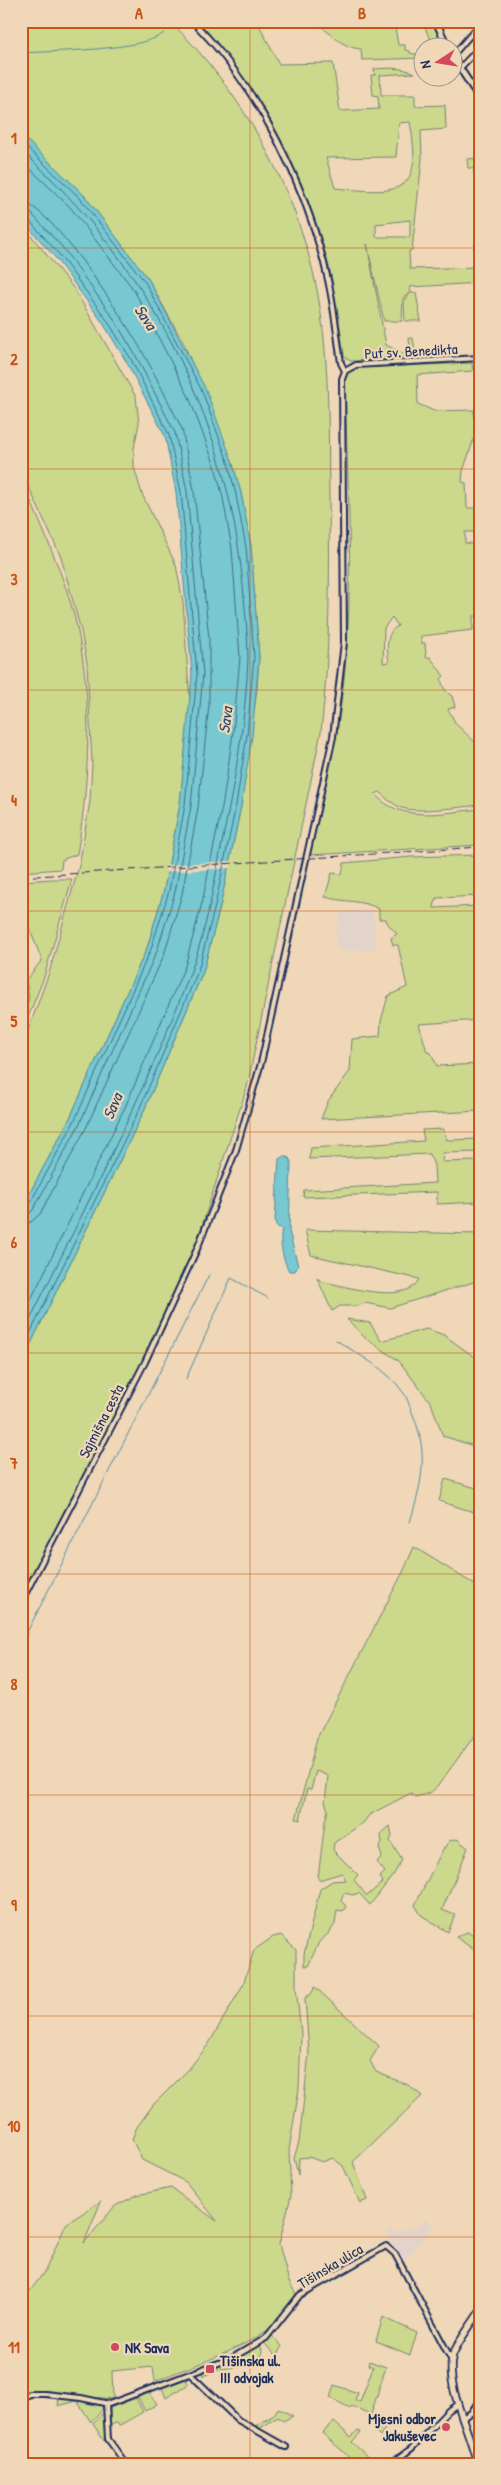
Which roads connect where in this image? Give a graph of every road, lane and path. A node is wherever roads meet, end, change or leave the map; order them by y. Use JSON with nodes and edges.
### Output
{"nodes":[{"id":1,"x":192,"y":21,"type":"edge"},
{"id":2,"x":436,"y":21,"type":"edge"},
{"id":3,"x":480,"y":24,"type":"edge"},
{"id":4,"x":444,"y":38,"type":"edge"},
{"id":5,"x":464,"y":42,"type":"edge"},
{"id":6,"x":480,"y":47,"type":"edge"},
{"id":7,"x":464,"y":65,"type":"edge"},
{"id":8,"x":464,"y":77,"type":"edge"},
{"id":9,"x":480,"y":99,"type":"edge"},
{"id":10,"x":480,"y":358,"type":"edge"},
{"id":11,"x":345,"y":371,"type":"junction"},
{"id":12,"x":21,"y":1602,"type":"edge"},
{"id":13,"x":480,"y":2311,"type":"edge"},
{"id":14,"x":458,"y":2346,"type":"junction"},
{"id":15,"x":444,"y":2348,"type":"junction"},
{"id":16,"x":452,"y":2361,"type":"junction"},
{"id":17,"x":190,"y":2374,"type":"junction"},
{"id":18,"x":21,"y":2399,"type":"edge"},
{"id":19,"x":480,"y":2399,"type":"edge"},
{"id":20,"x":106,"y":2404,"type":"junction"},
{"id":21,"x":458,"y":2404,"type":"junction"},
{"id":22,"x":462,"y":2418,"type":"junction"},
{"id":23,"x":286,"y":2447,"type":"dead end"},
{"id":24,"x":126,"y":2464,"type":"edge"},
{"id":25,"x":391,"y":2464,"type":"edge"},
{"id":26,"x":477,"y":2464,"type":"edge"}],
"edges":[{"from":1,"to":11,"type":"street","name":"Sajmišna cesta"},
{"from":2,"to":4,"type":"street"},
{"from":3,"to":5,"type":"street"},
{"from":6,"to":7,"type":"street"},
{"from":8,"to":9,"type":"street"},
{"from":10,"to":11,"type":"street","name":"Put sv. Benedikta"},
{"from":11,"to":12,"type":"street","name":"Sajmišna cesta"},
{"from":13,"to":14,"type":"main road"},
{"from":14,"to":15,"type":"street"},
{"from":14,"to":16,"type":"main road"},
{"from":15,"to":16,"type":"street","name":"Tišinska ulica"},
{"from":15,"to":17,"type":"street","name":"Tišinska ulica"},
{"from":16,"to":21,"type":"main road"},
{"from":17,"to":20,"type":"street","name":"Tišinska ulica"},
{"from":17,"to":23,"type":"street"},
{"from":18,"to":20,"type":"street"},
{"from":19,"to":22,"type":"street"},
{"from":20,"to":24,"type":"street"},
{"from":21,"to":22,"type":"main road"},
{"from":21,"to":25,"type":"street"},
{"from":22,"to":26,"type":"main road"}]}
